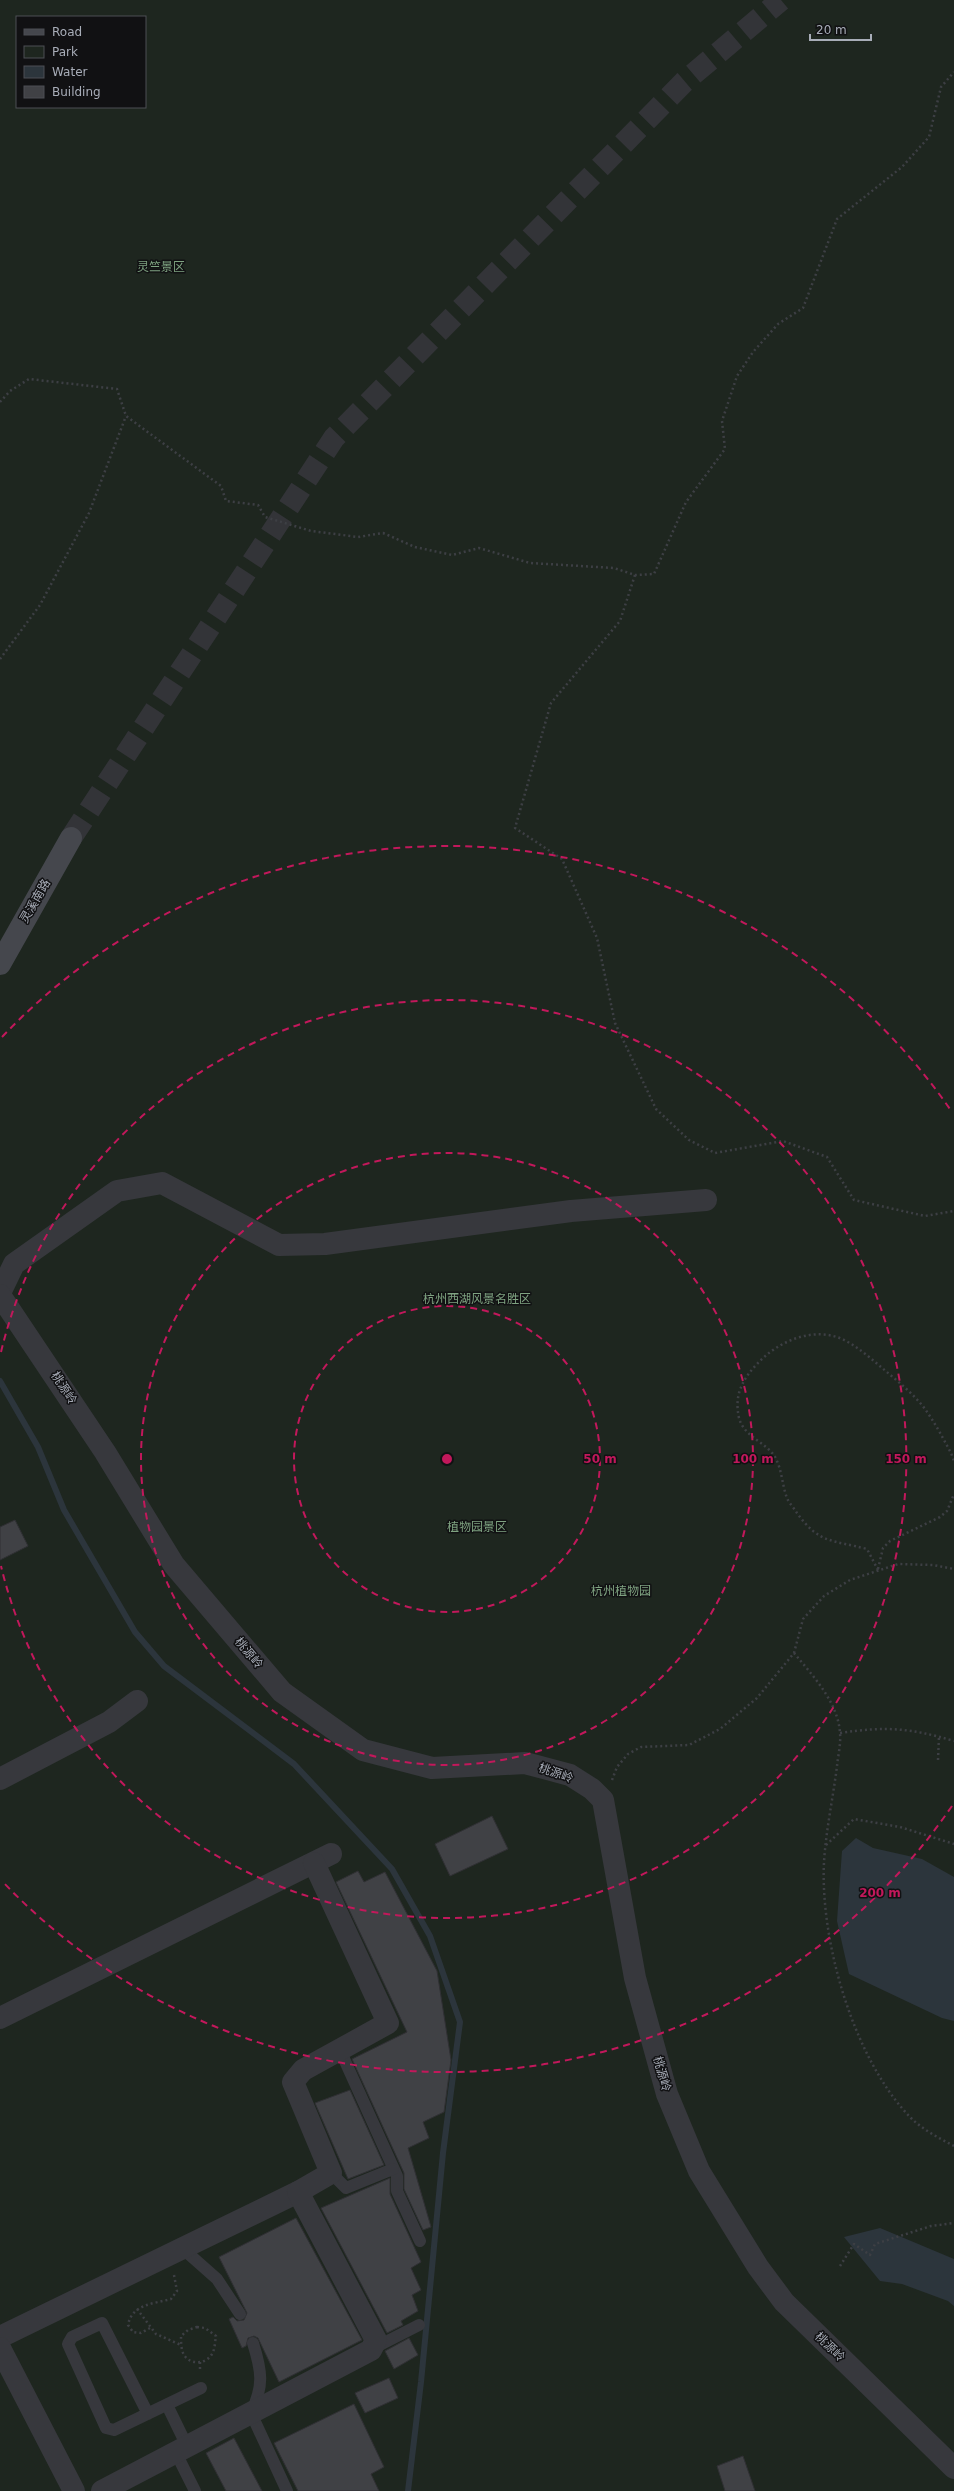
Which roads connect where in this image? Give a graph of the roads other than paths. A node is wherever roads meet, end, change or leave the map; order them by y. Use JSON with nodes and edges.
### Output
{"nodes":[{"id":1,"x":71,"y":838,"type":"tunnel mouth"},
{"id":2,"x":0,"y":964,"type":"edge"},
{"id":3,"x":706,"y":1200,"type":"dead end"},
{"id":4,"x":0,"y":1294,"type":"edge"},
{"id":5,"x":137,"y":1701,"type":"dead end"},
{"id":6,"x":0,"y":1780,"type":"edge"},
{"id":7,"x":0,"y":2018,"type":"edge"},
{"id":8,"x":340,"y":2050,"type":"junction"},
{"id":9,"x":394,"y":2169,"type":"junction"},
{"id":10,"x":331,"y":2173,"type":"junction"},
{"id":11,"x":298,"y":2192,"type":"junction"},
{"id":12,"x":420,"y":2241,"type":"dead end"},
{"id":13,"x":175,"y":2252,"type":"junction"},
{"id":14,"x":240,"y":2314,"type":"dead end"},
{"id":15,"x":419,"y":2325,"type":"dead end"},
{"id":16,"x":0,"y":2337,"type":"edge"},
{"id":17,"x":253,"y":2343,"type":"dead end"},
{"id":18,"x":0,"y":2348,"type":"edge"},
{"id":19,"x":371,"y":2350,"type":"junction"},
{"id":20,"x":201,"y":2388,"type":"dead end"},
{"id":21,"x":167,"y":2405,"type":"junction"},
{"id":22,"x":251,"y":2413,"type":"junction"},
{"id":23,"x":148,"y":2414,"type":"junction"},
{"id":24,"x":182,"y":2450,"type":"junction"},
{"id":25,"x":954,"y":2468,"type":"edge"},
{"id":26,"x":74,"y":2491,"type":"edge"},
{"id":27,"x":102,"y":2491,"type":"edge"},
{"id":28,"x":195,"y":2491,"type":"edge"},
{"id":29,"x":287,"y":2491,"type":"edge"}],
"edges":[{"from":1,"to":2,"type":"main road","name":"灵溪南路"},
{"from":3,"to":4,"type":"street"},
{"from":4,"to":25,"type":"street","name":"桃源岭"},
{"from":5,"to":6,"type":"street"},
{"from":7,"to":8,"type":"street"},
{"from":8,"to":9,"type":"lane"},
{"from":8,"to":10,"type":"street"},
{"from":9,"to":10,"type":"lane"},
{"from":9,"to":12,"type":"lane"},
{"from":10,"to":11,"type":"street"},
{"from":11,"to":13,"type":"street"},
{"from":11,"to":19,"type":"street"},
{"from":13,"to":14,"type":"lane"},
{"from":13,"to":16,"type":"street"},
{"from":15,"to":19,"type":"lane"},
{"from":17,"to":22,"type":"lane"},
{"from":18,"to":26,"type":"street"},
{"from":19,"to":22,"type":"street"},
{"from":20,"to":21,"type":"lane"},
{"from":21,"to":23,"type":"lane"},
{"from":21,"to":24,"type":"lane"},
{"from":22,"to":24,"type":"street"},
{"from":22,"to":29,"type":"lane"},
{"from":23,"to":23,"type":"lane"},
{"from":24,"to":27,"type":"street"},
{"from":24,"to":28,"type":"lane"}]}
